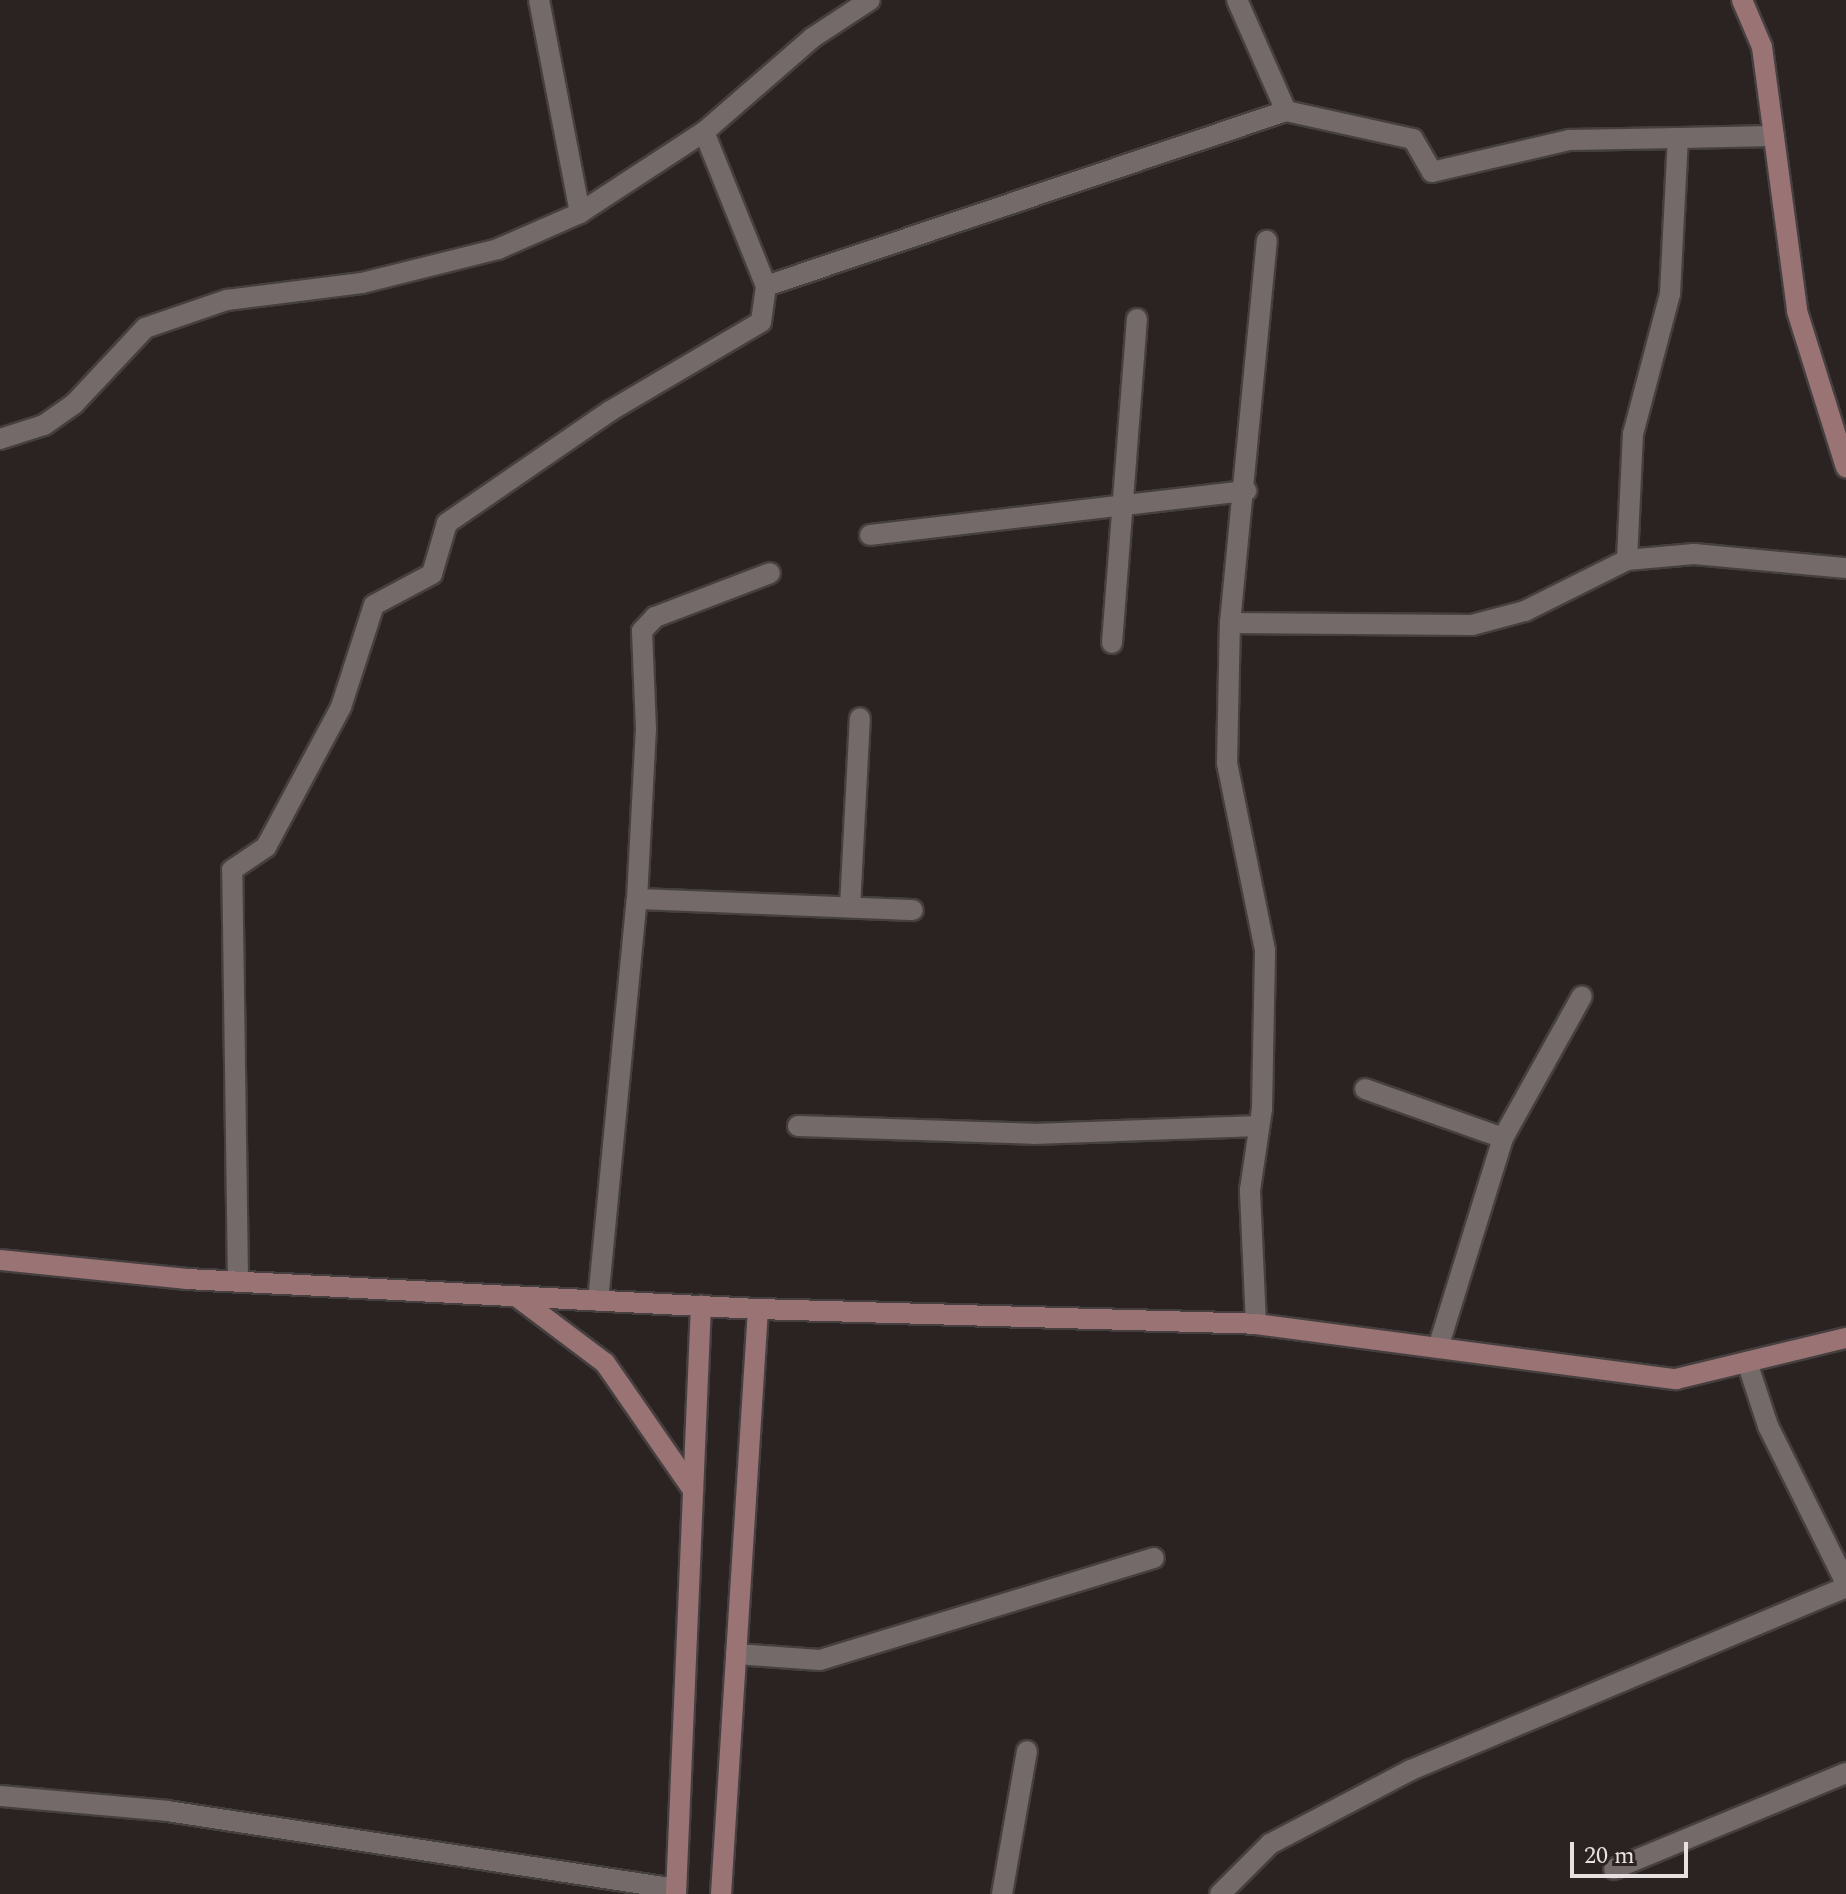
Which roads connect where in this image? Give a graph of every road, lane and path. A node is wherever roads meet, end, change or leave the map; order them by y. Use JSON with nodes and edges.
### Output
{"nodes":[{"id":1,"x":539,"y":0,"type":"edge"},
{"id":2,"x":870,"y":0,"type":"edge"},
{"id":3,"x":1237,"y":0,"type":"edge"},
{"id":4,"x":1742,"y":0,"type":"edge"},
{"id":5,"x":1286,"y":111,"type":"junction"},
{"id":6,"x":704,"y":132,"type":"junction"},
{"id":7,"x":1774,"y":136,"type":"junction"},
{"id":8,"x":1678,"y":138,"type":"junction"},
{"id":9,"x":580,"y":213,"type":"junction"},
{"id":10,"x":1267,"y":241,"type":"dead end"},
{"id":11,"x":766,"y":286,"type":"junction"},
{"id":12,"x":1137,"y":319,"type":"dead end"},
{"id":13,"x":0,"y":439,"type":"edge"},
{"id":14,"x":1846,"y":467,"type":"edge"},
{"id":15,"x":1246,"y":491,"type":"junction"},
{"id":16,"x":1120,"y":504,"type":"junction"},
{"id":17,"x":870,"y":535,"type":"dead end"},
{"id":18,"x":1627,"y":560,"type":"junction"},
{"id":19,"x":1846,"y":568,"type":"edge"},
{"id":20,"x":770,"y":573,"type":"dead end"},
{"id":21,"x":1230,"y":623,"type":"junction"},
{"id":22,"x":1112,"y":643,"type":"dead end"},
{"id":23,"x":860,"y":718,"type":"dead end"},
{"id":24,"x":637,"y":899,"type":"junction"},
{"id":25,"x":850,"y":907,"type":"junction"},
{"id":26,"x":913,"y":910,"type":"dead end"},
{"id":27,"x":1582,"y":996,"type":"dead end"},
{"id":28,"x":1365,"y":1089,"type":"dead end"},
{"id":29,"x":798,"y":1126,"type":"dead end"},
{"id":30,"x":1259,"y":1126,"type":"junction"},
{"id":31,"x":1503,"y":1138,"type":"junction"},
{"id":32,"x":0,"y":1260,"type":"edge"},
{"id":33,"x":238,"y":1281,"type":"junction"},
{"id":34,"x":516,"y":1296,"type":"junction"},
{"id":35,"x":598,"y":1301,"type":"junction"},
{"id":36,"x":701,"y":1306,"type":"junction"},
{"id":37,"x":758,"y":1309,"type":"junction"},
{"id":38,"x":1256,"y":1324,"type":"junction"},
{"id":39,"x":1846,"y":1338,"type":"edge"},
{"id":40,"x":1438,"y":1348,"type":"junction"},
{"id":41,"x":1747,"y":1362,"type":"junction"},
{"id":42,"x":693,"y":1490,"type":"junction"},
{"id":43,"x":1154,"y":1558,"type":"dead end"},
{"id":44,"x":1846,"y":1585,"type":"edge"},
{"id":45,"x":736,"y":1654,"type":"junction"},
{"id":46,"x":1027,"y":1751,"type":"dead end"},
{"id":47,"x":1846,"y":1773,"type":"edge"},
{"id":48,"x":0,"y":1796,"type":"edge"},
{"id":49,"x":1614,"y":1869,"type":"dead end"},
{"id":50,"x":676,"y":1891,"type":"edge"},
{"id":51,"x":721,"y":1894,"type":"edge"},
{"id":52,"x":1002,"y":1894,"type":"edge"},
{"id":53,"x":1220,"y":1894,"type":"edge"}],
"edges":[{"from":1,"to":9,"type":"street"},
{"from":2,"to":6,"type":"street"},
{"from":3,"to":5,"type":"street"},
{"from":4,"to":7,"type":"main road"},
{"from":5,"to":8,"type":"street"},
{"from":5,"to":11,"type":"street"},
{"from":6,"to":9,"type":"street"},
{"from":6,"to":11,"type":"street"},
{"from":7,"to":8,"type":"street"},
{"from":7,"to":14,"type":"main road"},
{"from":8,"to":18,"type":"street"},
{"from":9,"to":13,"type":"street"},
{"from":10,"to":15,"type":"street"},
{"from":11,"to":33,"type":"street"},
{"from":12,"to":16,"type":"street"},
{"from":15,"to":16,"type":"street"},
{"from":15,"to":21,"type":"street"},
{"from":16,"to":17,"type":"street"},
{"from":16,"to":22,"type":"street"},
{"from":18,"to":19,"type":"street"},
{"from":18,"to":21,"type":"street"},
{"from":20,"to":24,"type":"street"},
{"from":21,"to":30,"type":"street"},
{"from":23,"to":25,"type":"street"},
{"from":24,"to":25,"type":"street"},
{"from":24,"to":35,"type":"street"},
{"from":25,"to":26,"type":"street"},
{"from":27,"to":31,"type":"street"},
{"from":28,"to":31,"type":"street"},
{"from":29,"to":30,"type":"street"},
{"from":30,"to":38,"type":"street"},
{"from":31,"to":40,"type":"street"},
{"from":32,"to":33,"type":"main road"},
{"from":33,"to":34,"type":"main road"},
{"from":34,"to":35,"type":"main road"},
{"from":34,"to":42,"type":"main road"},
{"from":35,"to":36,"type":"main road"},
{"from":36,"to":37,"type":"main road"},
{"from":36,"to":42,"type":"main road"},
{"from":37,"to":38,"type":"main road"},
{"from":37,"to":45,"type":"main road"},
{"from":38,"to":40,"type":"main road"},
{"from":39,"to":41,"type":"main road"},
{"from":40,"to":41,"type":"main road"},
{"from":41,"to":44,"type":"street"},
{"from":42,"to":50,"type":"main road"},
{"from":43,"to":45,"type":"street"},
{"from":44,"to":53,"type":"street"},
{"from":45,"to":51,"type":"main road"},
{"from":46,"to":52,"type":"street"},
{"from":47,"to":49,"type":"street"},
{"from":48,"to":50,"type":"street"}]}
